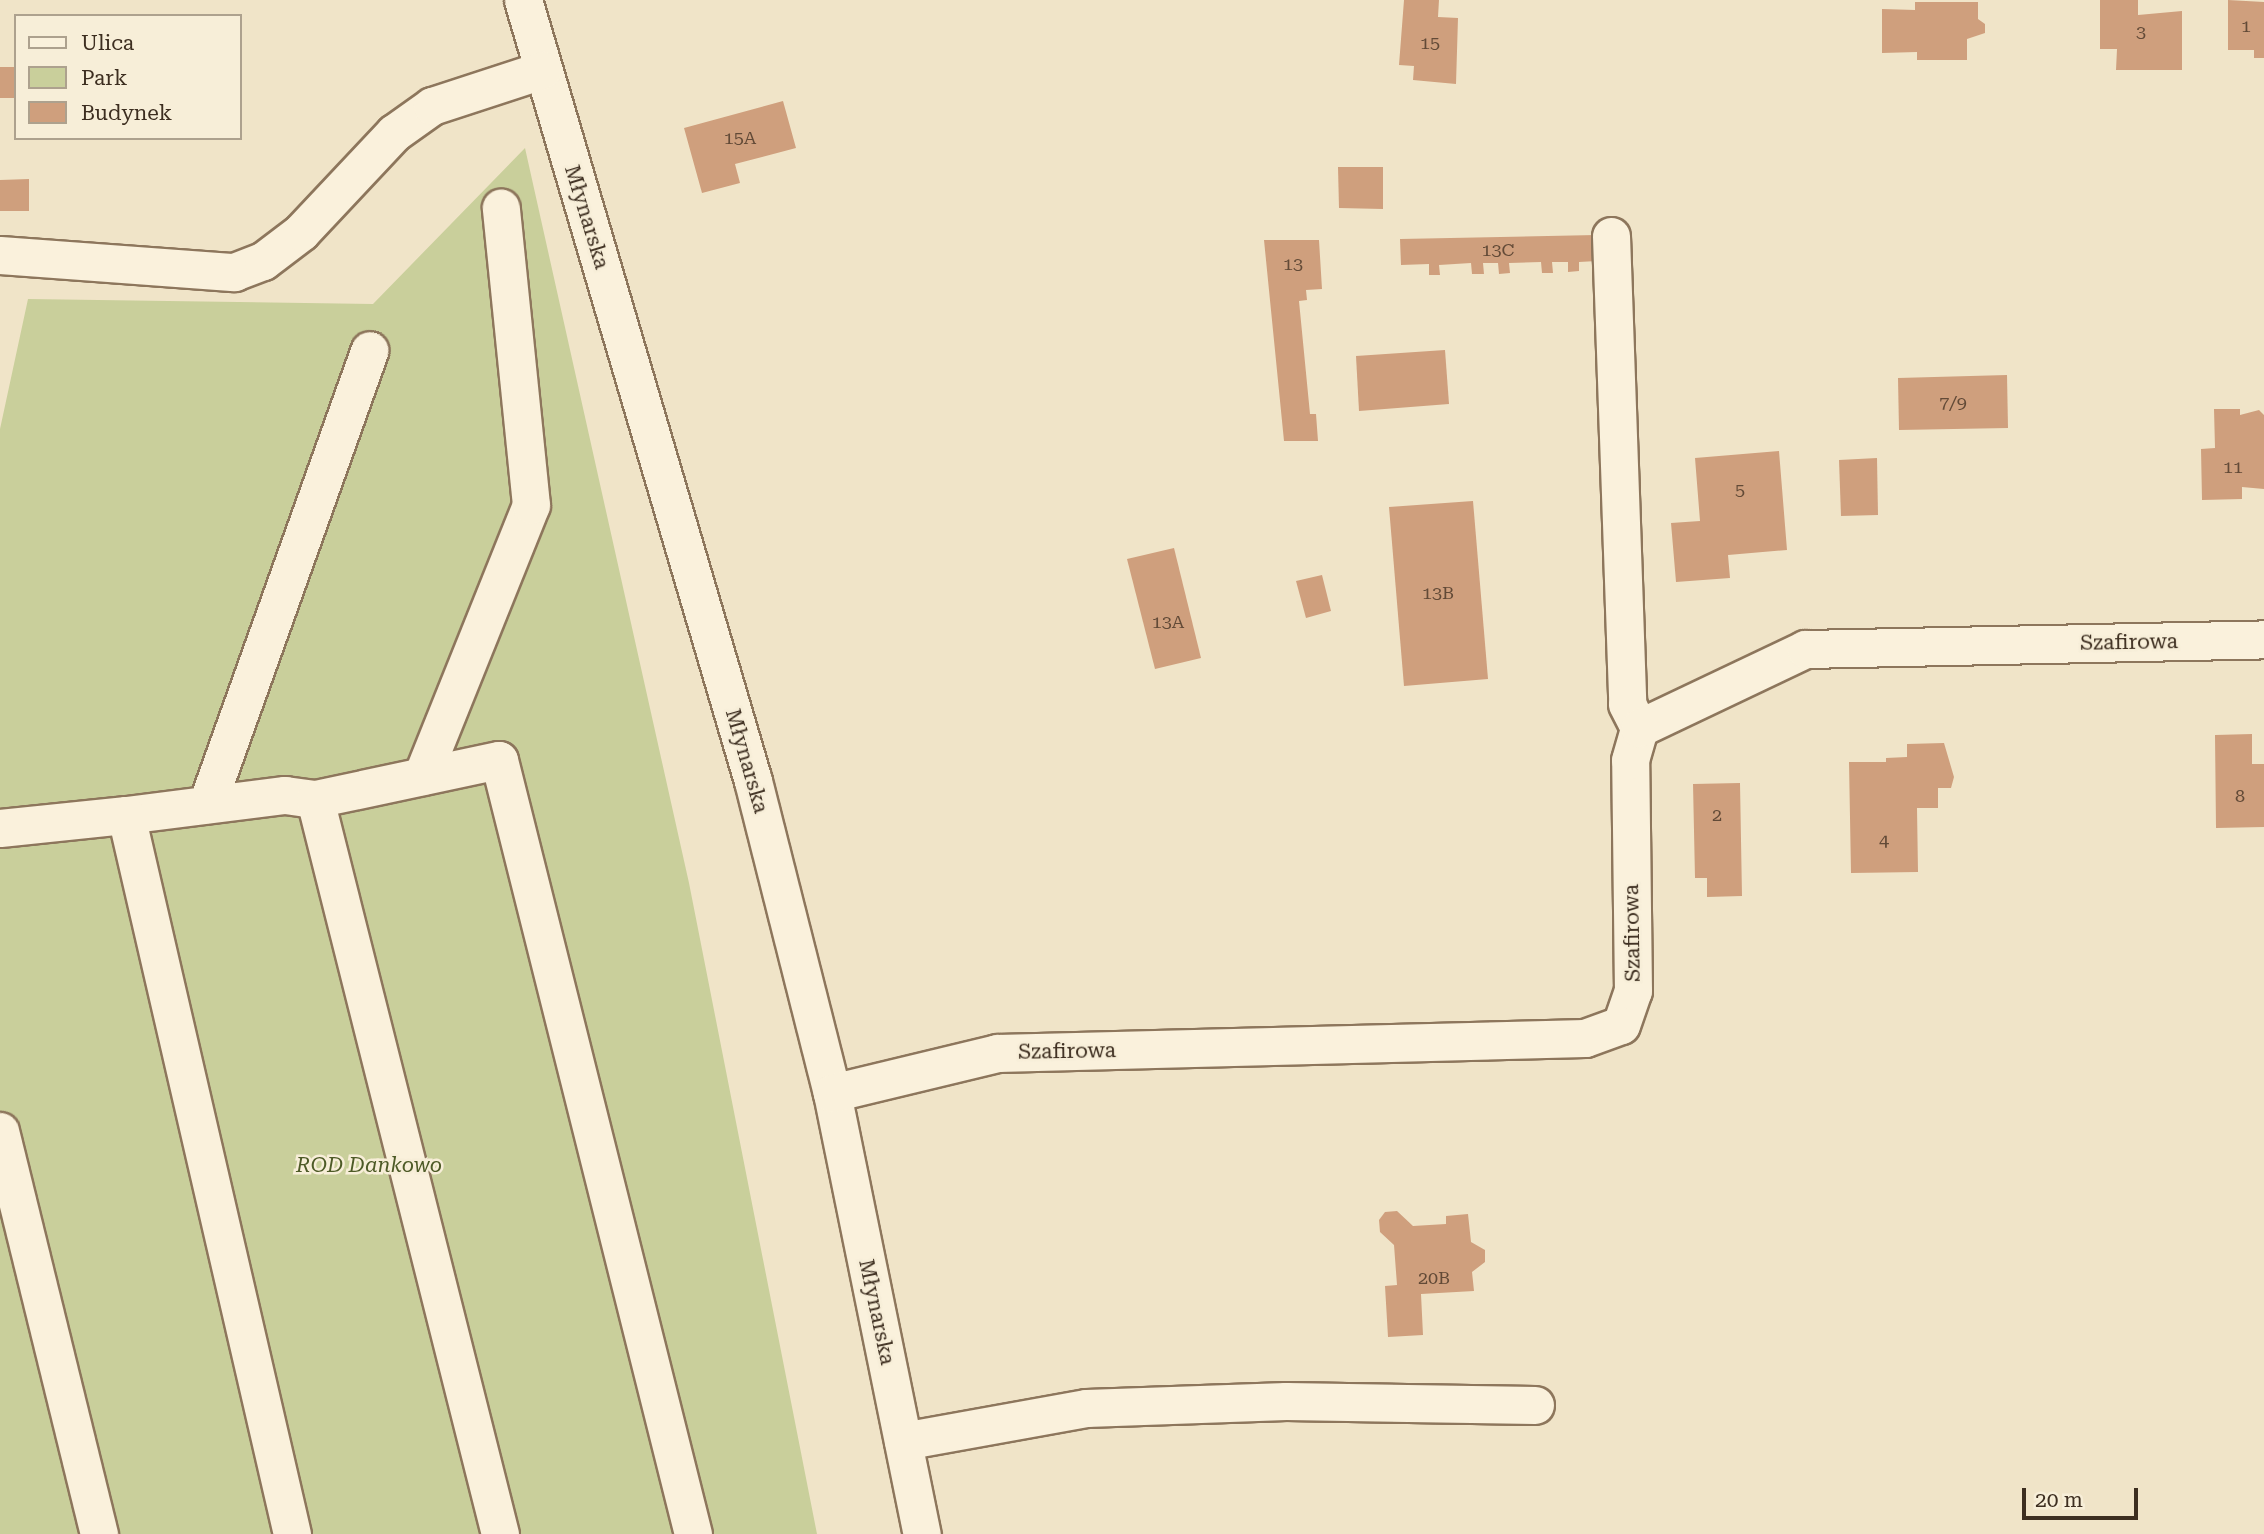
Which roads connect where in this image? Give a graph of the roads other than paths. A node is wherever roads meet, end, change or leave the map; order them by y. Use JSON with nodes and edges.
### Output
{"nodes":[{"id":1,"x":523,"y":0,"type":"edge"},
{"id":2,"x":542,"y":70,"type":"junction"},
{"id":3,"x":501,"y":208,"type":"dead end"},
{"id":4,"x":1611,"y":236,"type":"dead end"},
{"id":5,"x":0,"y":255,"type":"edge"},
{"id":6,"x":370,"y":351,"type":"dead end"},
{"id":7,"x":2264,"y":639,"type":"edge"},
{"id":8,"x":1639,"y":728,"type":"junction"},
{"id":9,"x":422,"y":776,"type":"junction"},
{"id":10,"x":315,"y":799,"type":"junction"},
{"id":11,"x":207,"y":804,"type":"junction"},
{"id":12,"x":126,"y":815,"type":"junction"},
{"id":13,"x":0,"y":828,"type":"edge"},
{"id":14,"x":832,"y":1093,"type":"junction"},
{"id":15,"x":0,"y":1131,"type":"edge"},
{"id":16,"x":1535,"y":1405,"type":"dead end"},
{"id":17,"x":903,"y":1441,"type":"junction"},
{"id":18,"x":99,"y":1534,"type":"edge"},
{"id":19,"x":292,"y":1534,"type":"edge"},
{"id":20,"x":500,"y":1534,"type":"edge"},
{"id":21,"x":693,"y":1534,"type":"edge"},
{"id":22,"x":922,"y":1534,"type":"edge"}],
"edges":[{"from":1,"to":2,"type":"street","name":"Młynarska"},
{"from":2,"to":5,"type":"street"},
{"from":2,"to":14,"type":"street","name":"Młynarska"},
{"from":3,"to":9,"type":"street"},
{"from":4,"to":8,"type":"street"},
{"from":6,"to":11,"type":"street"},
{"from":7,"to":8,"type":"street","name":"Szafirowa"},
{"from":8,"to":14,"type":"street","name":"Szafirowa"},
{"from":9,"to":10,"type":"street"},
{"from":9,"to":21,"type":"street"},
{"from":10,"to":11,"type":"street"},
{"from":10,"to":20,"type":"street"},
{"from":11,"to":12,"type":"street"},
{"from":12,"to":13,"type":"street"},
{"from":12,"to":19,"type":"street"},
{"from":14,"to":17,"type":"street","name":"Młynarska"},
{"from":15,"to":18,"type":"street"},
{"from":16,"to":17,"type":"street"},
{"from":17,"to":22,"type":"street","name":"Młynarska"}]}
